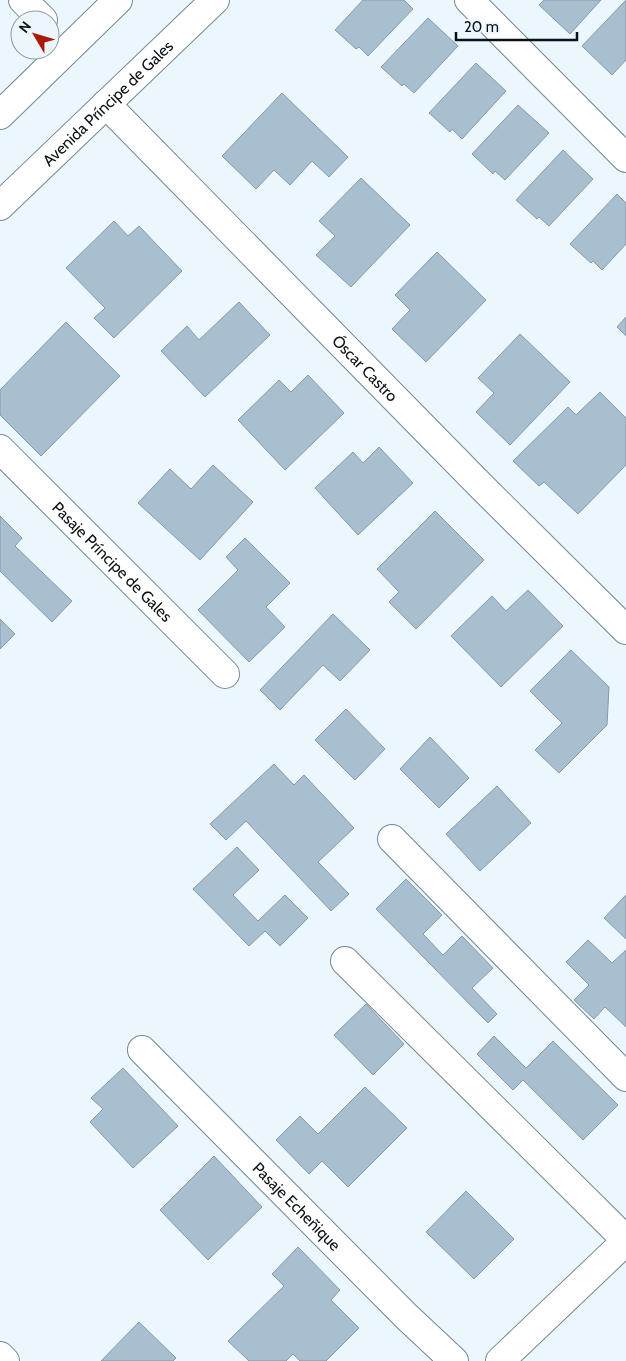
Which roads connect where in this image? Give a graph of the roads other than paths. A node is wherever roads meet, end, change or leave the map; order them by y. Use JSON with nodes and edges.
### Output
{"nodes":[{"id":1,"x":22,"y":0,"type":"edge"},
{"id":2,"x":118,"y":0,"type":"edge"},
{"id":3,"x":214,"y":0,"type":"edge"},
{"id":4,"x":469,"y":0,"type":"edge"},
{"id":5,"x":32,"y":10,"type":"edge"},
{"id":6,"x":60,"y":38,"type":"edge"},
{"id":7,"x":69,"y":47,"type":"junction"},
{"id":8,"x":106,"y":104,"type":"junction"},
{"id":9,"x":0,"y":115,"type":"edge"},
{"id":10,"x":626,"y":158,"type":"edge"},
{"id":11,"x":0,"y":206,"type":"edge"},
{"id":12,"x":0,"y":449,"type":"edge"},
{"id":13,"x":626,"y":630,"type":"edge"},
{"id":14,"x":225,"y":674,"type":"dead end"},
{"id":15,"x":392,"y":839,"type":"dead end"},
{"id":16,"x":345,"y":961,"type":"dead end"},
{"id":17,"x":142,"y":1050,"type":"dead end"},
{"id":18,"x":626,"y":1077,"type":"edge"},
{"id":19,"x":626,"y":1240,"type":"edge"},
{"id":20,"x":0,"y":1356,"type":"edge"},
{"id":21,"x":5,"y":1361,"type":"edge"},
{"id":22,"x":454,"y":1361,"type":"edge"},
{"id":23,"x":500,"y":1361,"type":"edge"}],
"edges":[{"from":1,"to":5,"type":"street"},
{"from":2,"to":7,"type":"street"},
{"from":3,"to":8,"type":"street","name":"Avenida Príncipe de Gales"},
{"from":4,"to":10,"type":"street"},
{"from":6,"to":7,"type":"street"},
{"from":7,"to":9,"type":"street"},
{"from":8,"to":11,"type":"street","name":"Avenida Príncipe de Gales"},
{"from":8,"to":13,"type":"street","name":"Óscar Castro"},
{"from":12,"to":14,"type":"street","name":"Pasaje Príncipe de Gales"},
{"from":15,"to":18,"type":"street"},
{"from":16,"to":19,"type":"street"},
{"from":17,"to":22,"type":"street","name":"Pasaje Echeñique"},
{"from":19,"to":23,"type":"street"},
{"from":20,"to":21,"type":"street"}]}
